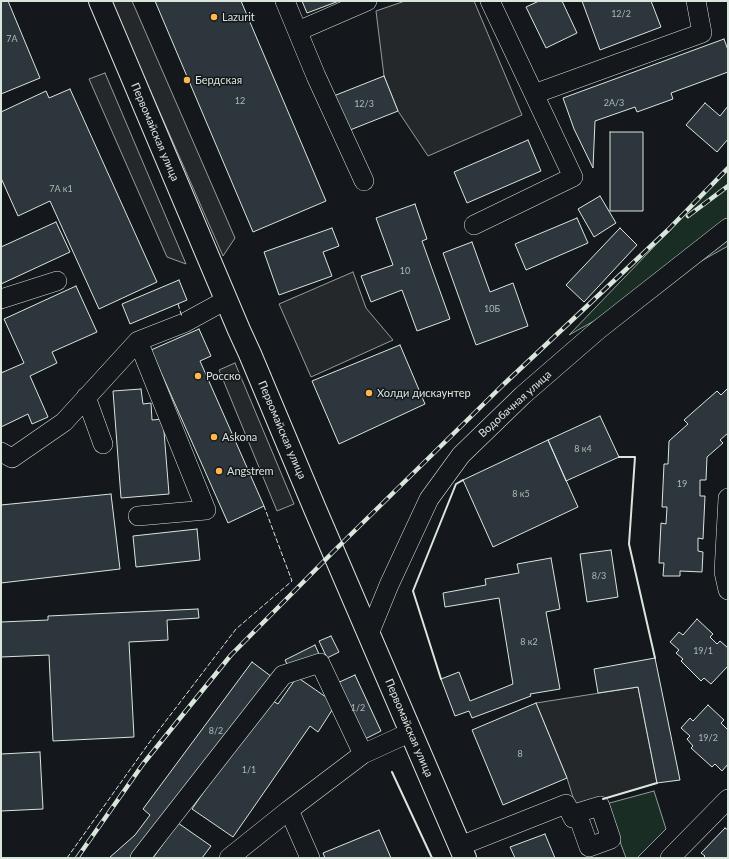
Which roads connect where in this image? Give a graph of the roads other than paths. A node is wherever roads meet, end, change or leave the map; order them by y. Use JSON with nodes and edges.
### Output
{"nodes":[{"id":1,"x":100,"y":1,"type":"edge"},
{"id":2,"x":285,"y":1,"type":"edge"},
{"id":3,"x":367,"y":1,"type":"edge"},
{"id":4,"x":490,"y":1,"type":"edge"},
{"id":5,"x":696,"y":1,"type":"edge"},
{"id":6,"x":298,"y":32,"type":"junction"},
{"id":7,"x":534,"y":94,"type":"junction"},
{"id":8,"x":364,"y":181,"type":"dead end"},
{"id":9,"x":474,"y":225,"type":"dead end"},
{"id":10,"x":726,"y":232,"type":"edge"},
{"id":11,"x":57,"y":281,"type":"dead end"},
{"id":12,"x":1,"y":299,"type":"edge"},
{"id":13,"x":226,"y":300,"type":"junction"},
{"id":14,"x":138,"y":341,"type":"junction"},
{"id":15,"x":86,"y":397,"type":"junction"},
{"id":16,"x":103,"y":444,"type":"dead end"},
{"id":17,"x":1,"y":452,"type":"edge"},
{"id":18,"x":728,"y":498,"type":"edge"},
{"id":19,"x":138,"y":516,"type":"dead end"},
{"id":20,"x":728,"y":590,"type":"edge"},
{"id":21,"x":369,"y":634,"type":"junction"},
{"id":22,"x":411,"y":732,"type":"junction"},
{"id":23,"x":363,"y":754,"type":"junction"},
{"id":24,"x":728,"y":799,"type":"edge"},
{"id":25,"x":289,"y":810,"type":"junction"},
{"id":26,"x":462,"y":852,"type":"edge"},
{"id":27,"x":598,"y":852,"type":"edge"},
{"id":28,"x":140,"y":858,"type":"edge"},
{"id":29,"x":230,"y":858,"type":"edge"},
{"id":30,"x":310,"y":858,"type":"edge"},
{"id":31,"x":670,"y":858,"type":"edge"}],
"edges":[{"from":1,"to":13,"type":"main road","name":"Первомайская улица"},
{"from":2,"to":6,"type":"street"},
{"from":3,"to":6,"type":"street"},
{"from":4,"to":7,"type":"street"},
{"from":5,"to":7,"type":"street"},
{"from":6,"to":8,"type":"street"},
{"from":7,"to":9,"type":"street"},
{"from":10,"to":21,"type":"street","name":"Водобачная улица"},
{"from":11,"to":12,"type":"street"},
{"from":13,"to":14,"type":"street"},
{"from":13,"to":21,"type":"main road","name":"Первомайская улица"},
{"from":14,"to":15,"type":"street"},
{"from":14,"to":19,"type":"street"},
{"from":15,"to":16,"type":"street"},
{"from":15,"to":17,"type":"street"},
{"from":18,"to":20,"type":"street"},
{"from":21,"to":22,"type":"main road","name":"Первомайская улица"},
{"from":22,"to":23,"type":"street"},
{"from":22,"to":26,"type":"main road","name":"Первомайская улица"},
{"from":23,"to":25,"type":"street"},
{"from":23,"to":28,"type":"street"},
{"from":24,"to":31,"type":"street"},
{"from":25,"to":29,"type":"street"},
{"from":25,"to":30,"type":"street"},
{"from":26,"to":27,"type":"street"}]}
